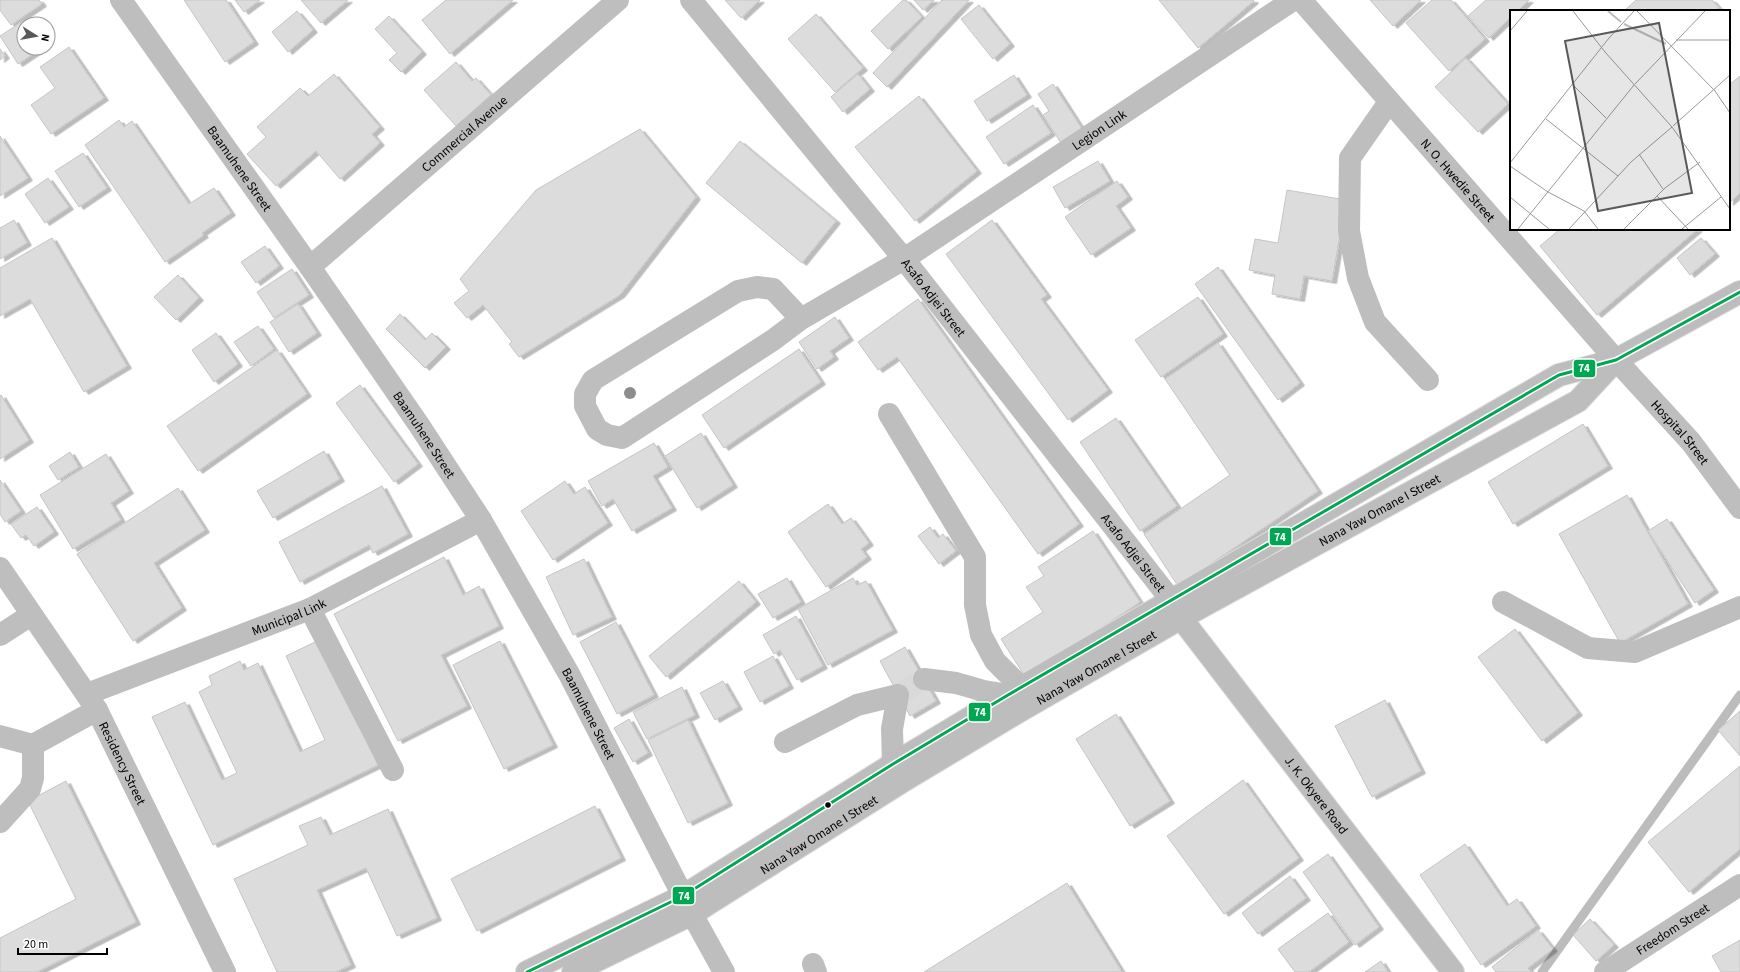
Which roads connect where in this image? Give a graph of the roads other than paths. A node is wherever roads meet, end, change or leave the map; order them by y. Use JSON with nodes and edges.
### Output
{"nodes":[{"id":1,"x":121,"y":0,"type":"edge"},
{"id":2,"x":618,"y":0,"type":"edge"},
{"id":3,"x":691,"y":0,"type":"edge"},
{"id":4,"x":1293,"y":0,"type":"edge"},
{"id":5,"x":1301,"y":0,"type":"edge"},
{"id":6,"x":1389,"y":102,"type":"junction"},
{"id":7,"x":904,"y":259,"type":"junction"},
{"id":8,"x":310,"y":267,"type":"junction"},
{"id":9,"x":1740,"y":292,"type":"edge"},
{"id":10,"x":801,"y":319,"type":"junction"},
{"id":11,"x":1616,"y":360,"type":"junction"},
{"id":12,"x":1428,"y":380,"type":"dead end"},
{"id":13,"x":889,"y":414,"type":"dead end"},
{"id":14,"x":1740,"y":508,"type":"edge"},
{"id":15,"x":481,"y":520,"type":"junction"},
{"id":16,"x":0,"y":568,"type":"edge"},
{"id":17,"x":1503,"y":602,"type":"dead end"},
{"id":18,"x":1740,"y":607,"type":"edge"},
{"id":19,"x":310,"y":609,"type":"junction"},
{"id":20,"x":1176,"y":609,"type":"junction"},
{"id":21,"x":31,"y":615,"type":"junction"},
{"id":22,"x":0,"y":634,"type":"edge"},
{"id":23,"x":924,"y":679,"type":"tunnel mouth"},
{"id":24,"x":1014,"y":691,"type":"junction"},
{"id":25,"x":92,"y":702,"type":"junction"},
{"id":26,"x":0,"y":736,"type":"edge"},
{"id":27,"x":785,"y":742,"type":"dead end"},
{"id":28,"x":33,"y":745,"type":"junction"},
{"id":29,"x":893,"y":764,"type":"junction"},
{"id":30,"x":393,"y":770,"type":"dead end"},
{"id":31,"x":0,"y":822,"type":"edge"},
{"id":32,"x":1740,"y":885,"type":"edge"},
{"id":33,"x":687,"y":905,"type":"junction"},
{"id":34,"x":225,"y":972,"type":"edge"},
{"id":35,"x":527,"y":972,"type":"edge"},
{"id":36,"x":573,"y":972,"type":"edge"},
{"id":37,"x":724,"y":972,"type":"edge"},
{"id":38,"x":1453,"y":972,"type":"edge"},
{"id":39,"x":1605,"y":972,"type":"edge"}],
"edges":[{"from":1,"to":8,"type":"street","name":"Baamuhene Street"},
{"from":2,"to":8,"type":"street","name":"Commercial Avenue"},
{"from":3,"to":7,"type":"street","name":"Asafo Adjei Street"},
{"from":4,"to":7,"type":"street","name":"Legion Link"},
{"from":5,"to":6,"type":"street","name":"N. O. Hwedie Street"},
{"from":6,"to":11,"type":"street","name":"N. O. Hwedie Street"},
{"from":6,"to":12,"type":"street"},
{"from":7,"to":10,"type":"street","name":"Legion Link"},
{"from":7,"to":20,"type":"street","name":"Asafo Adjei Street"},
{"from":8,"to":15,"type":"street","name":"Baamuhene Street"},
{"from":9,"to":11,"type":"main road","name":"Nana Yaw Omane I Street"},
{"from":10,"to":10,"type":"street","name":"Legion Link"},
{"from":11,"to":14,"type":"street","name":"Hospital Street"},
{"from":11,"to":20,"type":"main road","name":"Nana Yaw Omane I Street"},
{"from":11,"to":20,"type":"main road","name":"Nana Yaw Omane I Street"},
{"from":13,"to":24,"type":"street"},
{"from":15,"to":19,"type":"street","name":"Municipal Link"},
{"from":15,"to":33,"type":"street","name":"Baamuhene Street"},
{"from":16,"to":21,"type":"street","name":"Residency Street"},
{"from":17,"to":18,"type":"street"},
{"from":19,"to":25,"type":"street","name":"Municipal Link"},
{"from":19,"to":30,"type":"street"},
{"from":20,"to":24,"type":"main road","name":"Nana Yaw Omane I Street"},
{"from":20,"to":33,"type":"main road","name":"Nana Yaw Omane I Street"},
{"from":20,"to":38,"type":"main road","name":"J. K. Okyere Road"},
{"from":21,"to":22,"type":"street"},
{"from":21,"to":25,"type":"street","name":"Residency Street"},
{"from":23,"to":24,"type":"street"},
{"from":24,"to":29,"type":"main road","name":"Nana Yaw Omane I Street"},
{"from":25,"to":28,"type":"street","name":"Municipal Link"},
{"from":25,"to":34,"type":"street","name":"Residency Street"},
{"from":26,"to":28,"type":"street"},
{"from":27,"to":29,"type":"street"},
{"from":28,"to":31,"type":"street"},
{"from":29,"to":33,"type":"main road","name":"Nana Yaw Omane I Street"},
{"from":32,"to":39,"type":"street","name":"Freedom Street"},
{"from":33,"to":35,"type":"main road","name":"Nana Yaw Omane I Street"},
{"from":33,"to":36,"type":"main road","name":"Nana Yaw Omane I Street"},
{"from":33,"to":37,"type":"street","name":"Baamuhene Street"}]}
